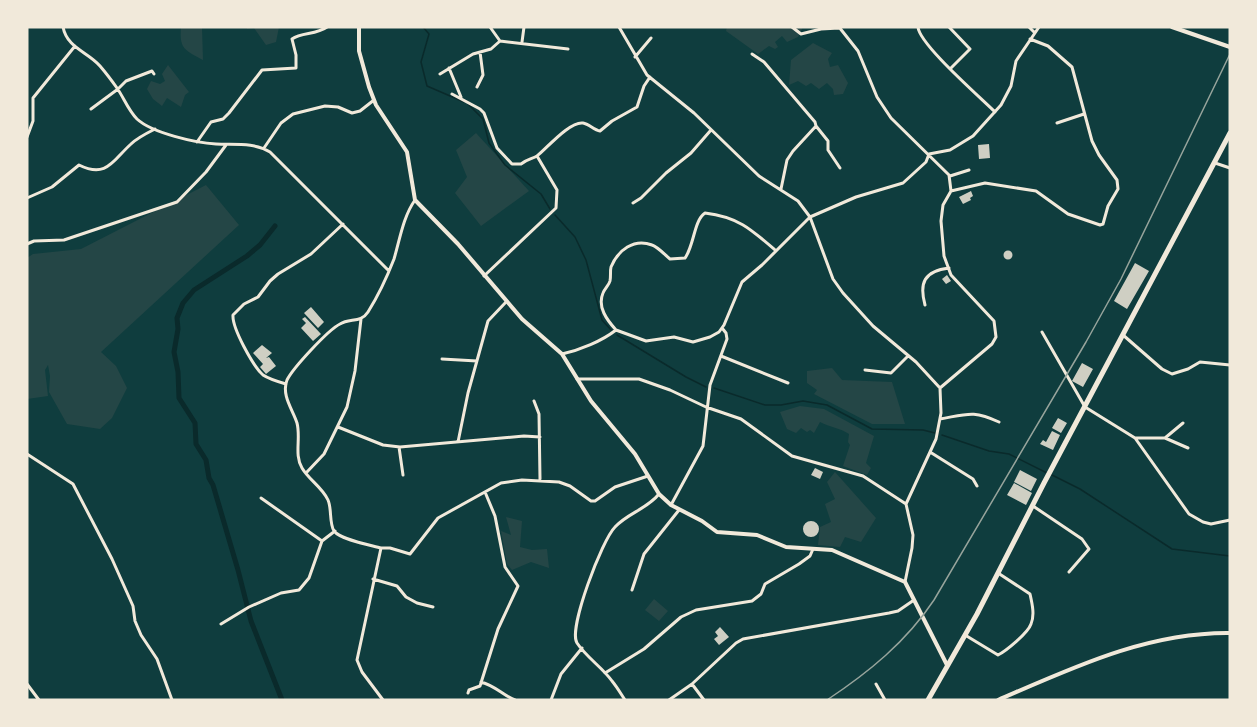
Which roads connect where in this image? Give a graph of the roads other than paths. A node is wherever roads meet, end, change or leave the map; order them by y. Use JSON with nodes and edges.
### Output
{"nodes":[{"id":1,"x":63,"y":27,"type":"edge"},
{"id":2,"x":327,"y":27,"type":"edge"},
{"id":3,"x":359,"y":27,"type":"edge"},
{"id":4,"x":490,"y":27,"type":"edge"},
{"id":5,"x":524,"y":27,"type":"edge"},
{"id":6,"x":619,"y":27,"type":"edge"},
{"id":7,"x":792,"y":27,"type":"edge"},
{"id":8,"x":918,"y":27,"type":"edge"},
{"id":9,"x":949,"y":27,"type":"edge"},
{"id":10,"x":1029,"y":27,"type":"edge"},
{"id":11,"x":1039,"y":27,"type":"edge"},
{"id":12,"x":1172,"y":27,"type":"edge"},
{"id":13,"x":839,"y":28,"type":"edge"},
{"id":14,"x":1034,"y":32,"type":"junction"},
{"id":15,"x":651,"y":38,"type":"dead end"},
{"id":16,"x":1030,"y":39,"type":"junction"},
{"id":17,"x":500,"y":41,"type":"junction"},
{"id":18,"x":522,"y":42,"type":"junction"},
{"id":19,"x":75,"y":46,"type":"junction"},
{"id":20,"x":1230,"y":47,"type":"edge"},
{"id":21,"x":568,"y":49,"type":"dead end"},
{"id":22,"x":480,"y":52,"type":"junction"},
{"id":23,"x":752,"y":54,"type":"dead end"},
{"id":24,"x":635,"y":57,"type":"junction"},
{"id":25,"x":449,"y":68,"type":"junction"},
{"id":26,"x":950,"y":69,"type":"junction"},
{"id":27,"x":154,"y":74,"type":"dead end"},
{"id":28,"x":440,"y":74,"type":"dead end"},
{"id":29,"x":650,"y":77,"type":"junction"},
{"id":30,"x":477,"y":87,"type":"dead end"},
{"id":31,"x":118,"y":89,"type":"junction"},
{"id":32,"x":453,"y":94,"type":"dead end"},
{"id":33,"x":462,"y":98,"type":"junction"},
{"id":34,"x":374,"y":100,"type":"junction"},
{"id":35,"x":91,"y":109,"type":"dead end"},
{"id":36,"x":996,"y":112,"type":"junction"},
{"id":37,"x":1084,"y":114,"type":"junction"},
{"id":38,"x":1057,"y":123,"type":"dead end"},
{"id":39,"x":816,"y":126,"type":"junction"},
{"id":40,"x":155,"y":129,"type":"junction"},
{"id":41,"x":711,"y":130,"type":"junction"},
{"id":42,"x":1230,"y":133,"type":"edge"},
{"id":43,"x":27,"y":136,"type":"edge"},
{"id":44,"x":197,"y":142,"type":"junction"},
{"id":45,"x":226,"y":145,"type":"junction"},
{"id":46,"x":264,"y":148,"type":"junction"},
{"id":47,"x":929,"y":154,"type":"junction"},
{"id":48,"x":537,"y":156,"type":"junction"},
{"id":49,"x":1214,"y":163,"type":"junction"},
{"id":50,"x":840,"y":168,"type":"dead end"},
{"id":51,"x":1230,"y":168,"type":"edge"},
{"id":52,"x":969,"y":170,"type":"dead end"},
{"id":53,"x":950,"y":176,"type":"junction"},
{"id":54,"x":781,"y":189,"type":"junction"},
{"id":55,"x":951,"y":191,"type":"junction"},
{"id":56,"x":27,"y":198,"type":"edge"},
{"id":57,"x":416,"y":200,"type":"junction"},
{"id":58,"x":633,"y":203,"type":"dead end"},
{"id":59,"x":810,"y":217,"type":"junction"},
{"id":60,"x":342,"y":224,"type":"junction"},
{"id":61,"x":27,"y":244,"type":"edge"},
{"id":62,"x":775,"y":250,"type":"junction"},
{"id":63,"x":949,"y":268,"type":"junction"},
{"id":64,"x":388,"y":271,"type":"junction"},
{"id":65,"x":484,"y":276,"type":"junction"},
{"id":66,"x":506,"y":302,"type":"junction"},
{"id":67,"x":925,"y":305,"type":"dead end"},
{"id":68,"x":362,"y":319,"type":"junction"},
{"id":69,"x":722,"y":328,"type":"junction"},
{"id":70,"x":616,"y":330,"type":"junction"},
{"id":71,"x":1042,"y":332,"type":"dead end"},
{"id":72,"x":1123,"y":335,"type":"junction"},
{"id":73,"x":562,"y":354,"type":"junction"},
{"id":74,"x":721,"y":356,"type":"junction"},
{"id":75,"x":908,"y":356,"type":"junction"},
{"id":76,"x":442,"y":359,"type":"dead end"},
{"id":77,"x":477,"y":361,"type":"junction"},
{"id":78,"x":1230,"y":366,"type":"edge"},
{"id":79,"x":865,"y":370,"type":"dead end"},
{"id":80,"x":577,"y":379,"type":"junction"},
{"id":81,"x":788,"y":383,"type":"dead end"},
{"id":82,"x":286,"y":384,"type":"junction"},
{"id":83,"x":940,"y":388,"type":"junction"},
{"id":84,"x":534,"y":400,"type":"dead end"},
{"id":85,"x":1085,"y":406,"type":"junction"},
{"id":86,"x":706,"y":407,"type":"junction"},
{"id":87,"x":940,"y":419,"type":"junction"},
{"id":88,"x":999,"y":422,"type":"dead end"},
{"id":89,"x":1183,"y":423,"type":"dead end"},
{"id":90,"x":338,"y":427,"type":"junction"},
{"id":91,"x":540,"y":437,"type":"junction"},
{"id":92,"x":1135,"y":438,"type":"junction"},
{"id":93,"x":1166,"y":438,"type":"junction"},
{"id":94,"x":458,"y":442,"type":"junction"},
{"id":95,"x":399,"y":447,"type":"junction"},
{"id":96,"x":1188,"y":448,"type":"dead end"},
{"id":97,"x":930,"y":453,"type":"junction"},
{"id":98,"x":27,"y":454,"type":"edge"},
{"id":99,"x":306,"y":473,"type":"junction"},
{"id":100,"x":404,"y":475,"type":"dead end"},
{"id":101,"x":648,"y":476,"type":"junction"},
{"id":102,"x":540,"y":479,"type":"junction"},
{"id":103,"x":977,"y":486,"type":"dead end"},
{"id":104,"x":486,"y":492,"type":"junction"},
{"id":105,"x":659,"y":494,"type":"junction"},
{"id":106,"x":261,"y":498,"type":"dead end"},
{"id":107,"x":906,"y":504,"type":"junction"},
{"id":108,"x":671,"y":506,"type":"junction"},
{"id":109,"x":1033,"y":506,"type":"junction"},
{"id":110,"x":679,"y":510,"type":"junction"},
{"id":111,"x":1230,"y":520,"type":"edge"},
{"id":112,"x":334,"y":531,"type":"junction"},
{"id":113,"x":322,"y":541,"type":"junction"},
{"id":114,"x":381,"y":548,"type":"junction"},
{"id":115,"x":814,"y":548,"type":"junction"},
{"id":116,"x":1069,"y":572,"type":"dead end"},
{"id":117,"x":998,"y":573,"type":"junction"},
{"id":118,"x":373,"y":579,"type":"junction"},
{"id":119,"x":905,"y":582,"type":"junction"},
{"id":120,"x":632,"y":590,"type":"dead end"},
{"id":121,"x":914,"y":600,"type":"junction"},
{"id":122,"x":433,"y":607,"type":"dead end"},
{"id":123,"x":221,"y":624,"type":"dead end"},
{"id":124,"x":1230,"y":633,"type":"edge"},
{"id":125,"x":965,"y":635,"type":"junction"},
{"id":126,"x":582,"y":648,"type":"junction"},
{"id":127,"x":948,"y":665,"type":"junction"},
{"id":128,"x":605,"y":673,"type":"junction"},
{"id":129,"x":481,"y":682,"type":"junction"},
{"id":130,"x":27,"y":684,"type":"edge"},
{"id":131,"x":692,"y":684,"type":"junction"},
{"id":132,"x":876,"y":684,"type":"dead end"},
{"id":133,"x":468,"y":693,"type":"dead end"},
{"id":134,"x":39,"y":700,"type":"edge"},
{"id":135,"x":172,"y":700,"type":"edge"},
{"id":136,"x":383,"y":700,"type":"edge"},
{"id":137,"x":515,"y":700,"type":"edge"},
{"id":138,"x":550,"y":700,"type":"edge"},
{"id":139,"x":625,"y":700,"type":"edge"},
{"id":140,"x":669,"y":700,"type":"edge"},
{"id":141,"x":704,"y":700,"type":"edge"},
{"id":142,"x":885,"y":700,"type":"edge"},
{"id":143,"x":928,"y":700,"type":"edge"},
{"id":144,"x":998,"y":700,"type":"edge"}],
"edges":[{"from":1,"to":19,"type":"street"},
{"from":2,"to":44,"type":"street"},
{"from":3,"to":34,"type":"street"},
{"from":4,"to":17,"type":"street"},
{"from":5,"to":18,"type":"street"},
{"from":6,"to":24,"type":"street"},
{"from":7,"to":13,"type":"street"},
{"from":8,"to":26,"type":"street"},
{"from":9,"to":26,"type":"street"},
{"from":10,"to":14,"type":"street"},
{"from":11,"to":14,"type":"street"},
{"from":12,"to":20,"type":"street"},
{"from":13,"to":47,"type":"street"},
{"from":14,"to":16,"type":"street"},
{"from":15,"to":24,"type":"street"},
{"from":16,"to":36,"type":"street"},
{"from":16,"to":37,"type":"street"},
{"from":17,"to":18,"type":"street"},
{"from":17,"to":22,"type":"street"},
{"from":18,"to":21,"type":"street"},
{"from":19,"to":31,"type":"street"},
{"from":19,"to":43,"type":"street"},
{"from":22,"to":25,"type":"street"},
{"from":22,"to":30,"type":"street"},
{"from":23,"to":39,"type":"street"},
{"from":24,"to":29,"type":"street"},
{"from":25,"to":28,"type":"street"},
{"from":25,"to":33,"type":"street"},
{"from":26,"to":36,"type":"street"},
{"from":27,"to":31,"type":"street"},
{"from":29,"to":41,"type":"street"},
{"from":29,"to":48,"type":"street"},
{"from":31,"to":35,"type":"street"},
{"from":31,"to":40,"type":"street"},
{"from":32,"to":33,"type":"street"},
{"from":33,"to":48,"type":"street"},
{"from":34,"to":46,"type":"street"},
{"from":34,"to":57,"type":"street"},
{"from":36,"to":47,"type":"street"},
{"from":37,"to":38,"type":"street"},
{"from":37,"to":55,"type":"street"},
{"from":39,"to":50,"type":"street"},
{"from":39,"to":54,"type":"street"},
{"from":40,"to":44,"type":"street"},
{"from":40,"to":56,"type":"street"},
{"from":41,"to":54,"type":"street"},
{"from":41,"to":58,"type":"street"},
{"from":42,"to":49,"type":"highway"},
{"from":44,"to":45,"type":"street"},
{"from":45,"to":46,"type":"street"},
{"from":45,"to":61,"type":"street"},
{"from":46,"to":60,"type":"street"},
{"from":47,"to":53,"type":"street"},
{"from":47,"to":59,"type":"street"},
{"from":48,"to":65,"type":"street"},
{"from":49,"to":51,"type":"street"},
{"from":49,"to":72,"type":"highway"},
{"from":52,"to":53,"type":"street"},
{"from":53,"to":55,"type":"street"},
{"from":54,"to":59,"type":"street"},
{"from":55,"to":63,"type":"street"},
{"from":57,"to":64,"type":"street"},
{"from":57,"to":65,"type":"street"},
{"from":59,"to":62,"type":"street"},
{"from":59,"to":75,"type":"street"},
{"from":60,"to":64,"type":"street"},
{"from":60,"to":82,"type":"street"},
{"from":62,"to":69,"type":"street"},
{"from":62,"to":70,"type":"street"},
{"from":63,"to":67,"type":"street"},
{"from":63,"to":83,"type":"street"},
{"from":64,"to":68,"type":"street"},
{"from":65,"to":66,"type":"street"},
{"from":66,"to":73,"type":"street"},
{"from":66,"to":77,"type":"street"},
{"from":68,"to":82,"type":"street"},
{"from":68,"to":90,"type":"street"},
{"from":69,"to":70,"type":"street"},
{"from":69,"to":74,"type":"street"},
{"from":70,"to":73,"type":"street"},
{"from":71,"to":85,"type":"street"},
{"from":72,"to":78,"type":"street"},
{"from":72,"to":85,"type":"highway"},
{"from":73,"to":80,"type":"street"},
{"from":74,"to":81,"type":"street"},
{"from":74,"to":86,"type":"street"},
{"from":75,"to":79,"type":"street"},
{"from":75,"to":83,"type":"street"},
{"from":76,"to":77,"type":"street"},
{"from":77,"to":94,"type":"street"},
{"from":80,"to":86,"type":"street"},
{"from":80,"to":101,"type":"street"},
{"from":82,"to":99,"type":"street"},
{"from":83,"to":87,"type":"street"},
{"from":84,"to":91,"type":"street"},
{"from":85,"to":92,"type":"street"},
{"from":85,"to":109,"type":"highway"},
{"from":86,"to":107,"type":"street"},
{"from":86,"to":108,"type":"street"},
{"from":87,"to":88,"type":"street"},
{"from":87,"to":97,"type":"street"},
{"from":89,"to":93,"type":"street"},
{"from":90,"to":95,"type":"street"},
{"from":90,"to":99,"type":"street"},
{"from":91,"to":94,"type":"street"},
{"from":91,"to":102,"type":"street"},
{"from":92,"to":93,"type":"street"},
{"from":92,"to":111,"type":"street"},
{"from":93,"to":96,"type":"street"},
{"from":94,"to":95,"type":"street"},
{"from":95,"to":100,"type":"street"},
{"from":97,"to":103,"type":"street"},
{"from":97,"to":107,"type":"street"},
{"from":98,"to":135,"type":"street"},
{"from":99,"to":112,"type":"street"},
{"from":101,"to":102,"type":"street"},
{"from":101,"to":105,"type":"street"},
{"from":102,"to":104,"type":"street"},
{"from":104,"to":114,"type":"street"},
{"from":104,"to":129,"type":"street"},
{"from":105,"to":108,"type":"street"},
{"from":105,"to":126,"type":"street"},
{"from":106,"to":113,"type":"street"},
{"from":107,"to":119,"type":"street"},
{"from":108,"to":110,"type":"street"},
{"from":109,"to":116,"type":"street"},
{"from":109,"to":117,"type":"highway"},
{"from":110,"to":115,"type":"street"},
{"from":110,"to":120,"type":"street"},
{"from":112,"to":113,"type":"street"},
{"from":112,"to":114,"type":"street"},
{"from":113,"to":123,"type":"street"},
{"from":114,"to":118,"type":"street"},
{"from":115,"to":119,"type":"street"},
{"from":115,"to":128,"type":"street"},
{"from":117,"to":125,"type":"highway"},
{"from":117,"to":125,"type":"street"},
{"from":118,"to":122,"type":"street"},
{"from":118,"to":136,"type":"street"},
{"from":119,"to":121,"type":"street"},
{"from":121,"to":127,"type":"street"},
{"from":121,"to":131,"type":"street"},
{"from":124,"to":144,"type":"street"},
{"from":125,"to":127,"type":"highway"},
{"from":126,"to":128,"type":"street"},
{"from":126,"to":138,"type":"street"},
{"from":127,"to":143,"type":"highway"},
{"from":128,"to":139,"type":"street"},
{"from":129,"to":133,"type":"street"},
{"from":129,"to":137,"type":"street"},
{"from":130,"to":134,"type":"street"},
{"from":131,"to":140,"type":"street"},
{"from":131,"to":141,"type":"street"},
{"from":132,"to":142,"type":"street"}]}
